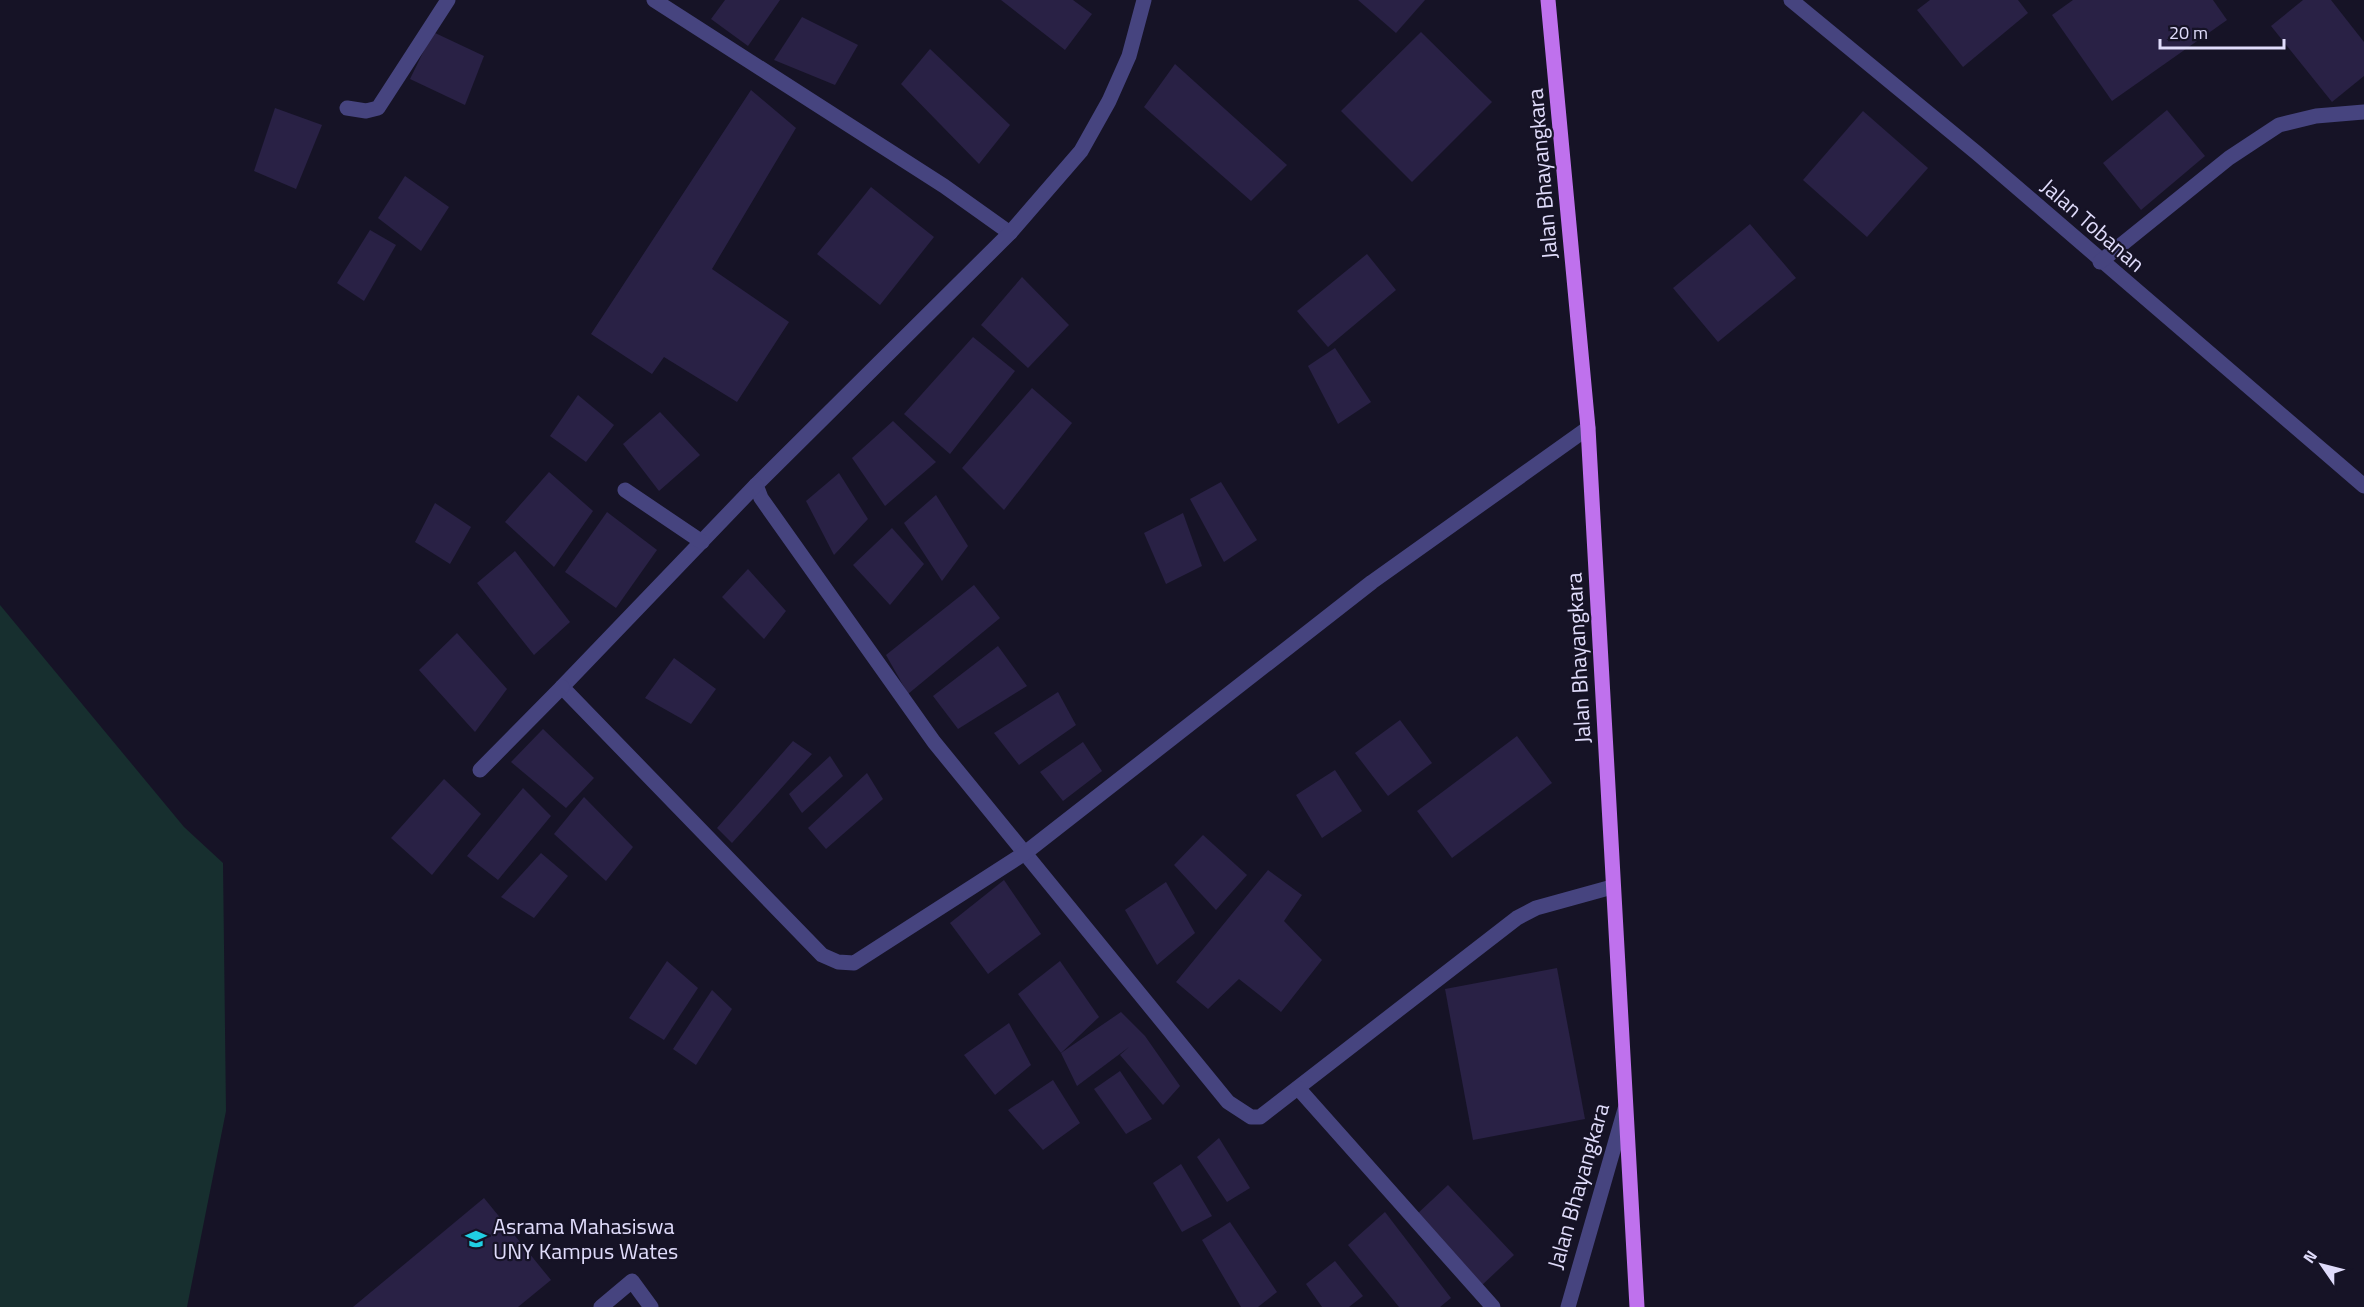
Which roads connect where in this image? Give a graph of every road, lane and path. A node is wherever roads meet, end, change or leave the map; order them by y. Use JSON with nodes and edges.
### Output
{"nodes":[{"id":1,"x":448,"y":0,"type":"edge"},
{"id":2,"x":654,"y":0,"type":"edge"},
{"id":3,"x":1144,"y":0,"type":"edge"},
{"id":4,"x":1548,"y":0,"type":"edge"},
{"id":5,"x":1791,"y":0,"type":"edge"},
{"id":6,"x":347,"y":108,"type":"dead end"},
{"id":7,"x":2364,"y":112,"type":"edge"},
{"id":8,"x":1010,"y":233,"type":"junction"},
{"id":9,"x":2100,"y":262,"type":"junction"},
{"id":10,"x":1588,"y":428,"type":"junction"},
{"id":11,"x":756,"y":485,"type":"junction"},
{"id":12,"x":2364,"y":486,"type":"edge"},
{"id":13,"x":625,"y":490,"type":"dead end"},
{"id":14,"x":702,"y":542,"type":"junction"},
{"id":15,"x":562,"y":687,"type":"junction"},
{"id":16,"x":480,"y":770,"type":"dead end"},
{"id":17,"x":1025,"y":853,"type":"junction"},
{"id":18,"x":1612,"y":887,"type":"junction"},
{"id":19,"x":1298,"y":1088,"type":"junction"},
{"id":20,"x":1626,"y":1106,"type":"junction"},
{"id":21,"x":601,"y":1307,"type":"edge"},
{"id":22,"x":651,"y":1307,"type":"edge"},
{"id":23,"x":1493,"y":1307,"type":"edge"},
{"id":24,"x":1568,"y":1307,"type":"edge"},
{"id":25,"x":1637,"y":1307,"type":"edge"}],
"edges":[{"from":1,"to":6,"type":"street"},
{"from":2,"to":8,"type":"street"},
{"from":3,"to":8,"type":"street"},
{"from":4,"to":10,"type":"main road","name":"Jalan Bhayangkara"},
{"from":5,"to":9,"type":"street","name":"Jalan Tobanan"},
{"from":7,"to":9,"type":"street"},
{"from":8,"to":11,"type":"street"},
{"from":9,"to":12,"type":"street","name":"Jalan Tobanan"},
{"from":10,"to":17,"type":"street"},
{"from":10,"to":18,"type":"main road","name":"Jalan Bhayangkara"},
{"from":11,"to":14,"type":"street"},
{"from":11,"to":17,"type":"street"},
{"from":13,"to":14,"type":"street"},
{"from":14,"to":15,"type":"street"},
{"from":15,"to":16,"type":"street"},
{"from":15,"to":17,"type":"street"},
{"from":17,"to":19,"type":"street"},
{"from":18,"to":19,"type":"street"},
{"from":18,"to":20,"type":"main road","name":"Jalan Bhayangkara"},
{"from":19,"to":23,"type":"street"},
{"from":20,"to":24,"type":"street","name":"Jalan Bhayangkara"},
{"from":20,"to":25,"type":"main road"},
{"from":21,"to":22,"type":"street"}]}
